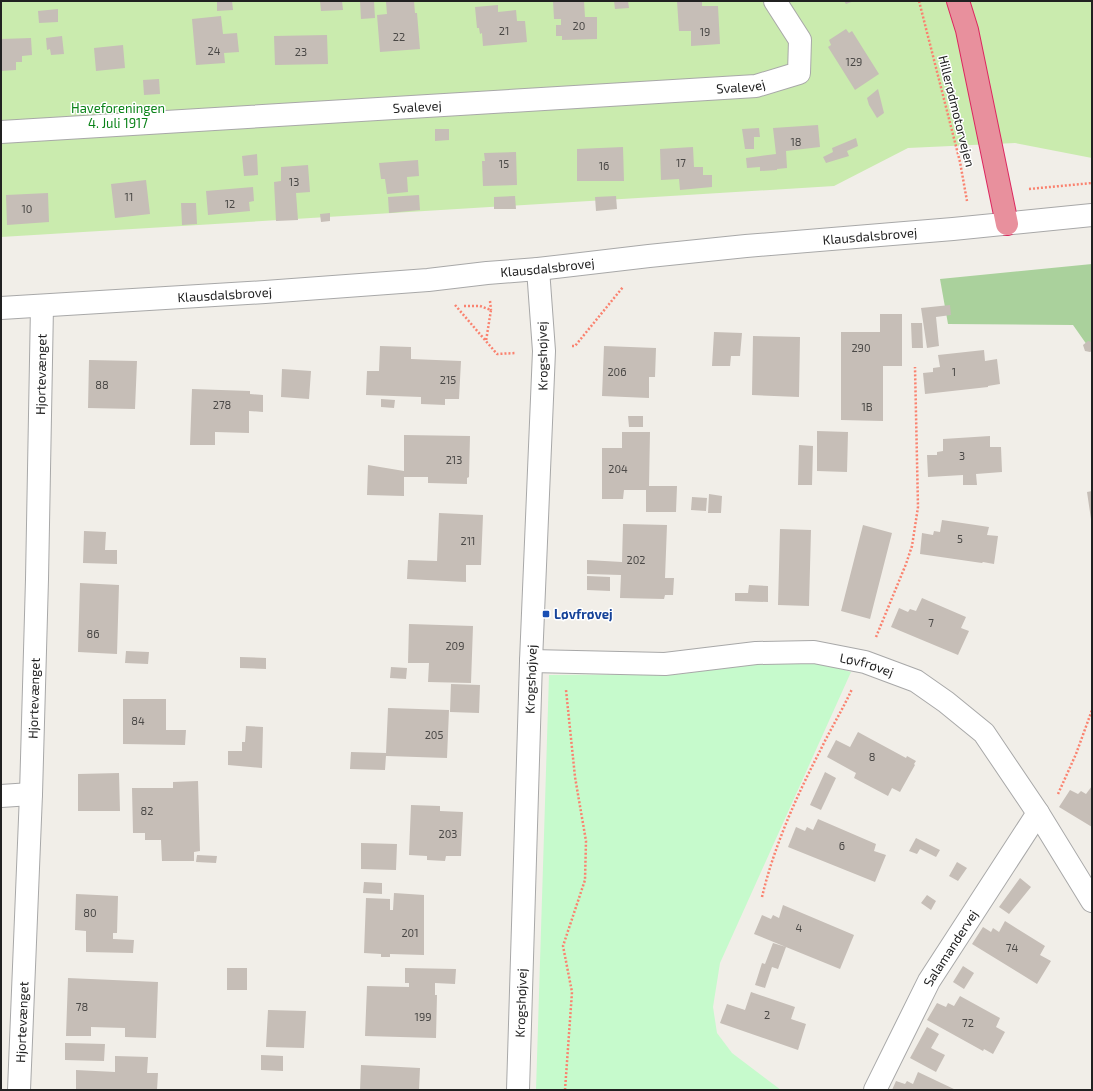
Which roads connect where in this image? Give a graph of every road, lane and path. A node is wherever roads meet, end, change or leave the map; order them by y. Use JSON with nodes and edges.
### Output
{"nodes":[{"id":1,"x":775,"y":1,"type":"edge"},
{"id":2,"x":919,"y":1,"type":"edge"},
{"id":3,"x":958,"y":1,"type":"edge"},
{"id":4,"x":1,"y":132,"type":"edge"},
{"id":5,"x":1092,"y":215,"type":"edge"},
{"id":6,"x":1007,"y":224,"type":"junction"},
{"id":7,"x":972,"y":227,"type":"junction"},
{"id":8,"x":649,"y":256,"type":"junction"},
{"id":9,"x":538,"y":269,"type":"junction"},
{"id":10,"x":428,"y":280,"type":"junction"},
{"id":11,"x":42,"y":306,"type":"junction"},
{"id":12,"x":455,"y":306,"type":"junction"},
{"id":13,"x":1,"y":308,"type":"edge"},
{"id":14,"x":486,"y":341,"type":"junction"},
{"id":15,"x":544,"y":351,"type":"junction"},
{"id":16,"x":915,"y":367,"type":"dead end"},
{"id":17,"x":531,"y":661,"type":"junction"},
{"id":18,"x":563,"y":662,"type":"junction"},
{"id":19,"x":865,"y":662,"type":"junction"},
{"id":20,"x":1092,"y":710,"type":"edge"},
{"id":21,"x":31,"y":794,"type":"junction"},
{"id":22,"x":1,"y":796,"type":"edge"},
{"id":23,"x":1038,"y":813,"type":"junction"},
{"id":24,"x":762,"y":896,"type":"dead end"},
{"id":25,"x":1092,"y":901,"type":"edge"},
{"id":26,"x":19,"y":1090,"type":"edge"},
{"id":27,"x":518,"y":1090,"type":"edge"},
{"id":28,"x":565,"y":1090,"type":"edge"},
{"id":29,"x":874,"y":1090,"type":"edge"}],
"edges":[{"from":1,"to":4,"type":"street","name":"Svalevej"},
{"from":2,"to":7,"type":"path","name":"Hillerødmotorvejen"},
{"from":3,"to":6,"type":"highway"},
{"from":5,"to":6,"type":"street","name":"Klausdalsbrovej"},
{"from":6,"to":7,"type":"street","name":"Klausdalsbrovej"},
{"from":7,"to":8,"type":"street","name":"Klausdalsbrovej"},
{"from":8,"to":9,"type":"street","name":"Klausdalsbrovej"},
{"from":8,"to":15,"type":"path"},
{"from":9,"to":10,"type":"street","name":"Klausdalsbrovej"},
{"from":9,"to":15,"type":"street","name":"Krogshøjvej"},
{"from":10,"to":11,"type":"street","name":"Klausdalsbrovej"},
{"from":10,"to":12,"type":"path"},
{"from":11,"to":13,"type":"street","name":"Klausdalsbrovej"},
{"from":11,"to":21,"type":"street","name":"Hjortevænget"},
{"from":12,"to":14,"type":"path"},
{"from":12,"to":14,"type":"path"},
{"from":14,"to":15,"type":"path"},
{"from":15,"to":17,"type":"street","name":"Krogshøjvej"},
{"from":16,"to":19,"type":"path"},
{"from":17,"to":18,"type":"street","name":"Løvfrøvej"},
{"from":17,"to":27,"type":"street","name":"Krogshøjvej"},
{"from":18,"to":19,"type":"street","name":"Løvfrøvej"},
{"from":18,"to":28,"type":"path"},
{"from":19,"to":23,"type":"street","name":"Løvfrøvej"},
{"from":19,"to":24,"type":"path"},
{"from":20,"to":23,"type":"path"},
{"from":21,"to":22,"type":"street"},
{"from":21,"to":26,"type":"street","name":"Hjortevænget"},
{"from":23,"to":25,"type":"street","name":"Løvfrøvej"},
{"from":23,"to":29,"type":"street","name":"Salamandervej"}]}
